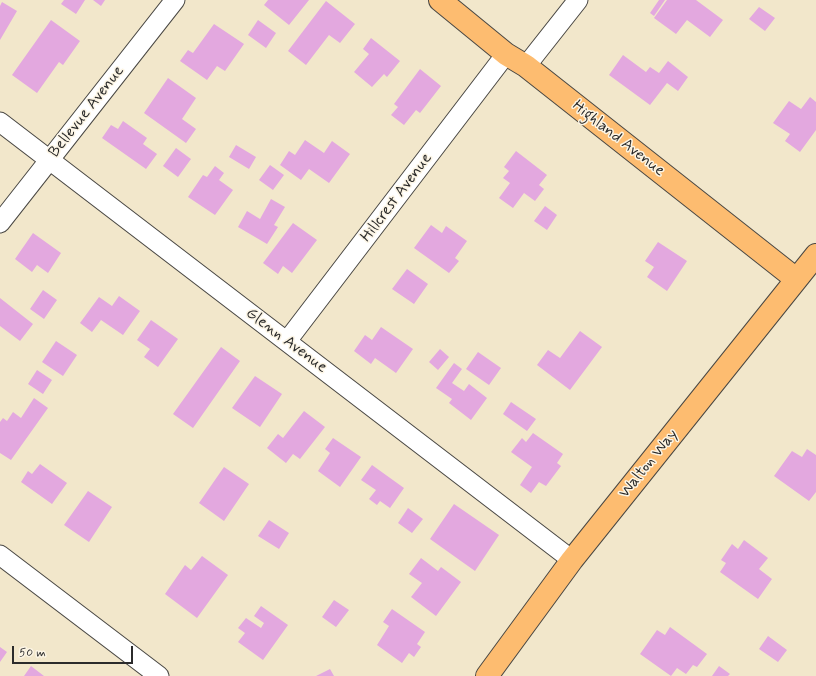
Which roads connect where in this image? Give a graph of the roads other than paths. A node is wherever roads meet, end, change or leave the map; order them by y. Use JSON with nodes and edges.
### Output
{"nodes":[{"id":1,"x":175,"y":0,"type":"edge"},
{"id":2,"x":440,"y":0,"type":"edge"},
{"id":3,"x":578,"y":0,"type":"edge"},
{"id":4,"x":506,"y":54,"type":"junction"},
{"id":5,"x":526,"y":66,"type":"junction"},
{"id":6,"x":0,"y":122,"type":"edge"},
{"id":7,"x":49,"y":160,"type":"junction"},
{"id":8,"x":0,"y":224,"type":"edge"},
{"id":9,"x":816,"y":255,"type":"edge"},
{"id":10,"x":796,"y":279,"type":"junction"},
{"id":11,"x":287,"y":342,"type":"junction"},
{"id":12,"x":0,"y":555,"type":"edge"},
{"id":13,"x":572,"y":560,"type":"junction"},
{"id":14,"x":159,"y":676,"type":"edge"},
{"id":15,"x":487,"y":676,"type":"edge"}],
"edges":[{"from":1,"to":7,"type":"street","name":"Bellevue Avenue"},
{"from":2,"to":4,"type":"main road","name":"Highland Avenue"},
{"from":3,"to":5,"type":"street"},
{"from":4,"to":5,"type":"main road","name":"Highland Avenue"},
{"from":4,"to":11,"type":"street","name":"Hillcrest Avenue"},
{"from":5,"to":10,"type":"main road","name":"Highland Avenue"},
{"from":6,"to":7,"type":"street","name":"Glenn Avenue"},
{"from":7,"to":8,"type":"street","name":"Bellevue Avenue"},
{"from":7,"to":11,"type":"street","name":"Glenn Avenue"},
{"from":9,"to":10,"type":"main road","name":"Walton Way"},
{"from":10,"to":13,"type":"main road","name":"Walton Way"},
{"from":11,"to":13,"type":"street","name":"Glenn Avenue"},
{"from":12,"to":14,"type":"street"},
{"from":13,"to":15,"type":"main road","name":"Walton Way"}]}
